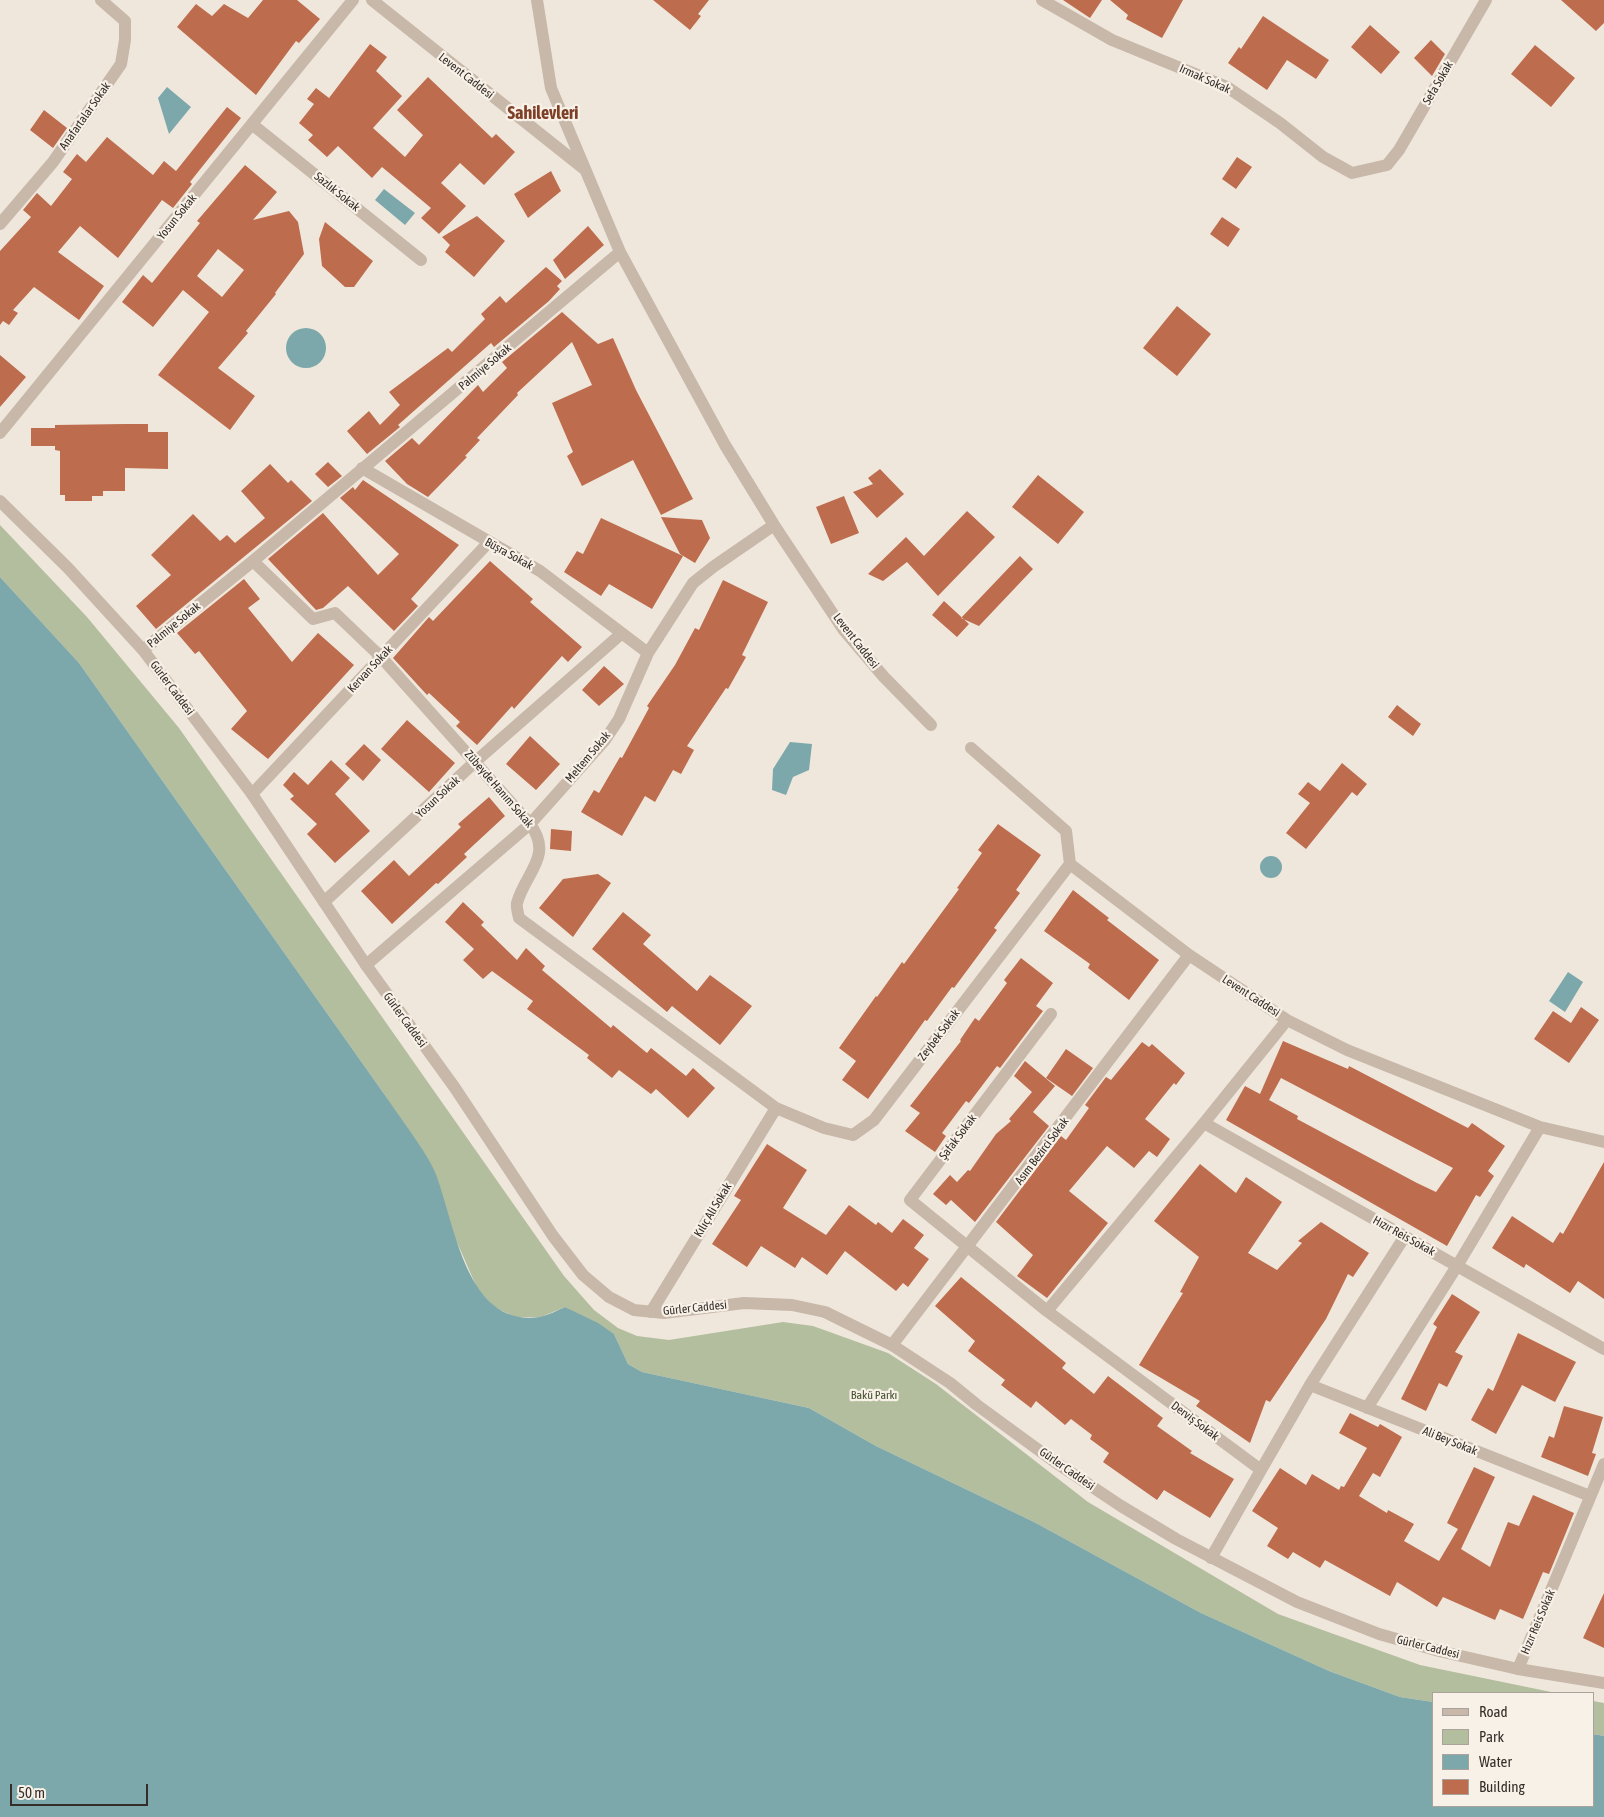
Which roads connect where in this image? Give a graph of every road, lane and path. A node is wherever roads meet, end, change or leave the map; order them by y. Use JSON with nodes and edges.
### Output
{"nodes":[{"id":1,"x":101,"y":0,"type":"edge"},
{"id":2,"x":353,"y":0,"type":"edge"},
{"id":3,"x":372,"y":0,"type":"edge"},
{"id":4,"x":537,"y":0,"type":"edge"},
{"id":5,"x":1486,"y":0,"type":"edge"},
{"id":6,"x":1045,"y":1,"type":"edge"},
{"id":7,"x":253,"y":125,"type":"junction"},
{"id":8,"x":1388,"y":165,"type":"joint"},
{"id":9,"x":585,"y":170,"type":"junction"},
{"id":10,"x":0,"y":224,"type":"edge"},
{"id":11,"x":620,"y":252,"type":"junction"},
{"id":12,"x":421,"y":260,"type":"dead end"},
{"id":13,"x":0,"y":433,"type":"edge"},
{"id":14,"x":362,"y":468,"type":"junction"},
{"id":15,"x":0,"y":502,"type":"edge"},
{"id":16,"x":774,"y":525,"type":"junction"},
{"id":17,"x":488,"y":543,"type":"junction"},
{"id":18,"x":253,"y":561,"type":"junction"},
{"id":19,"x":621,"y":634,"type":"junction"},
{"id":20,"x":144,"y":650,"type":"junction"},
{"id":21,"x":648,"y":653,"type":"junction"},
{"id":22,"x":381,"y":657,"type":"junction"},
{"id":23,"x":931,"y":725,"type":"dead end"},
{"id":24,"x":971,"y":748,"type":"dead end"},
{"id":25,"x":476,"y":761,"type":"junction"},
{"id":26,"x":252,"y":794,"type":"junction"},
{"id":27,"x":530,"y":824,"type":"junction"},
{"id":28,"x":1070,"y":864,"type":"junction"},
{"id":29,"x":324,"y":902,"type":"junction"},
{"id":30,"x":1189,"y":955,"type":"junction"},
{"id":31,"x":366,"y":965,"type":"junction"},
{"id":32,"x":1051,"y":1014,"type":"dead end"},
{"id":33,"x":1287,"y":1020,"type":"junction"},
{"id":34,"x":776,"y":1108,"type":"junction"},
{"id":35,"x":1204,"y":1124,"type":"junction"},
{"id":36,"x":1540,"y":1127,"type":"junction"},
{"id":37,"x":1604,"y":1142,"type":"edge"},
{"id":38,"x":1404,"y":1236,"type":"junction"},
{"id":39,"x":968,"y":1249,"type":"junction"},
{"id":40,"x":1457,"y":1266,"type":"junction"},
{"id":41,"x":1047,"y":1310,"type":"junction"},
{"id":42,"x":651,"y":1312,"type":"junction"},
{"id":43,"x":892,"y":1346,"type":"junction"},
{"id":44,"x":1604,"y":1349,"type":"edge"},
{"id":45,"x":1310,"y":1385,"type":"junction"},
{"id":46,"x":1367,"y":1408,"type":"junction"},
{"id":47,"x":1604,"y":1464,"type":"edge"},
{"id":48,"x":1261,"y":1470,"type":"junction"},
{"id":49,"x":1590,"y":1496,"type":"junction"},
{"id":50,"x":1210,"y":1558,"type":"junction"},
{"id":51,"x":1518,"y":1669,"type":"junction"},
{"id":52,"x":1604,"y":1682,"type":"edge"}],
"edges":[{"from":1,"to":10,"type":"street","name":"Anafartalar Sokak"},
{"from":2,"to":7,"type":"street","name":"Yosun Sokak"},
{"from":3,"to":9,"type":"street","name":"Levent Caddesi"},
{"from":4,"to":9,"type":"street"},
{"from":5,"to":8,"type":"street","name":"Sefa Sokak"},
{"from":6,"to":8,"type":"street","name":"Irmak Sokak"},
{"from":7,"to":12,"type":"street","name":"Sazlık Sokak"},
{"from":7,"to":13,"type":"street","name":"Yosun Sokak"},
{"from":9,"to":11,"type":"street"},
{"from":11,"to":14,"type":"street","name":"Palmiye Sokak"},
{"from":11,"to":16,"type":"street","name":"Levent Caddesi"},
{"from":14,"to":17,"type":"street","name":"Büşra Sokak"},
{"from":14,"to":18,"type":"street","name":"Palmiye Sokak"},
{"from":15,"to":20,"type":"street","name":"Gürler Caddesi"},
{"from":16,"to":21,"type":"street","name":"Meltem Sokak"},
{"from":16,"to":23,"type":"street","name":"Levent Caddesi"},
{"from":17,"to":19,"type":"street","name":"Büşra Sokak"},
{"from":17,"to":22,"type":"street","name":"Kervan Sokak"},
{"from":18,"to":20,"type":"street","name":"Palmiye Sokak"},
{"from":18,"to":22,"type":"street","name":"Zübeyde Hanım Sokak"},
{"from":19,"to":21,"type":"street","name":"Büşra Sokak"},
{"from":19,"to":25,"type":"street","name":"Yosun Sokak"},
{"from":20,"to":26,"type":"street","name":"Gürler Caddesi"},
{"from":21,"to":27,"type":"street","name":"Meltem Sokak"},
{"from":22,"to":25,"type":"street","name":"Zübeyde Hanım Sokak"},
{"from":22,"to":26,"type":"street","name":"Kervan Sokak"},
{"from":24,"to":28,"type":"street"},
{"from":25,"to":27,"type":"street","name":"Zübeyde Hanım Sokak"},
{"from":25,"to":29,"type":"street","name":"Yosun Sokak"},
{"from":26,"to":29,"type":"street","name":"Gürler Caddesi"},
{"from":27,"to":31,"type":"street","name":"Meltem Sokak"},
{"from":27,"to":34,"type":"street","name":"Zübeyde Hanım Sokak"},
{"from":28,"to":30,"type":"street","name":"Levent Caddesi"},
{"from":28,"to":34,"type":"street","name":"Zeybek Sokak"},
{"from":29,"to":31,"type":"street","name":"Gürler Caddesi"},
{"from":30,"to":33,"type":"street","name":"Levent Caddesi"},
{"from":30,"to":39,"type":"street","name":"Asım Bezirci Sokak"},
{"from":31,"to":42,"type":"street","name":"Gürler Caddesi"},
{"from":32,"to":39,"type":"street","name":"Şafak Sokak"},
{"from":33,"to":35,"type":"street"},
{"from":33,"to":36,"type":"street","name":"Levent Caddesi"},
{"from":34,"to":42,"type":"street","name":"Kılıç Ali Sokak"},
{"from":35,"to":38,"type":"street","name":"Hızır Reis Sokak"},
{"from":35,"to":41,"type":"street"},
{"from":36,"to":37,"type":"street","name":"Levent Caddesi"},
{"from":36,"to":40,"type":"street"},
{"from":38,"to":40,"type":"street","name":"Hızır Reis Sokak"},
{"from":38,"to":45,"type":"street"},
{"from":39,"to":41,"type":"street","name":"Derviş Sokak"},
{"from":39,"to":43,"type":"street","name":"Asım Bezirci Sokak"},
{"from":40,"to":44,"type":"street","name":"Hızır Reis Sokak"},
{"from":40,"to":46,"type":"street"},
{"from":41,"to":48,"type":"street","name":"Derviş Sokak"},
{"from":42,"to":43,"type":"street","name":"Gürler Caddesi"},
{"from":43,"to":50,"type":"street","name":"Gürler Caddesi"},
{"from":45,"to":46,"type":"street","name":"Ali Bey Sokak"},
{"from":45,"to":48,"type":"street"},
{"from":46,"to":49,"type":"street","name":"Ali Bey Sokak"},
{"from":47,"to":49,"type":"street","name":"Hızır Reis Sokak"},
{"from":48,"to":50,"type":"street"},
{"from":49,"to":51,"type":"street","name":"Hızır Reis Sokak"},
{"from":50,"to":51,"type":"street","name":"Gürler Caddesi"},
{"from":51,"to":52,"type":"street","name":"Gürler Caddesi"}]}
